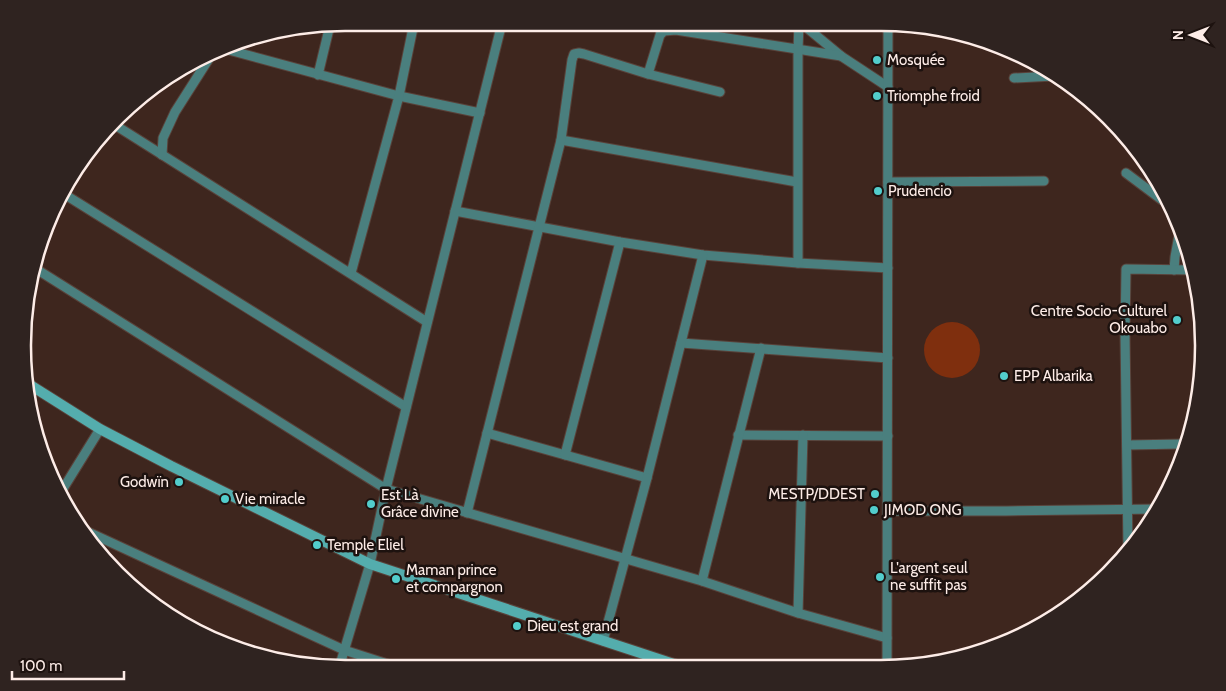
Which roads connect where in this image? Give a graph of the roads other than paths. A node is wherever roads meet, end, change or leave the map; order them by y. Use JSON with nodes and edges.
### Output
{"nodes":[{"id":1,"x":412,"y":31,"type":"edge"},
{"id":2,"x":500,"y":31,"type":"edge"},
{"id":3,"x":664,"y":31,"type":"edge"},
{"id":4,"x":682,"y":31,"type":"edge"},
{"id":5,"x":799,"y":31,"type":"edge"},
{"id":6,"x":810,"y":31,"type":"edge"},
{"id":7,"x":888,"y":31,"type":"edge"},
{"id":8,"x":328,"y":32,"type":"edge"},
{"id":9,"x":798,"y":50,"type":"junction"},
{"id":10,"x":236,"y":51,"type":"edge"},
{"id":11,"x":841,"y":56,"type":"junction"},
{"id":12,"x":205,"y":65,"type":"edge"},
{"id":13,"x":648,"y":74,"type":"junction"},
{"id":14,"x":318,"y":75,"type":"junction"},
{"id":15,"x":1043,"y":77,"type":"edge"},
{"id":16,"x":1014,"y":78,"type":"dead end"},
{"id":17,"x":888,"y":87,"type":"junction"},
{"id":18,"x":720,"y":92,"type":"dead end"},
{"id":19,"x":399,"y":96,"type":"junction"},
{"id":20,"x":480,"y":114,"type":"junction"},
{"id":21,"x":119,"y":127,"type":"edge"},
{"id":22,"x":560,"y":140,"type":"junction"},
{"id":23,"x":162,"y":155,"type":"junction"},
{"id":24,"x":1126,"y":173,"type":"dead end"},
{"id":25,"x":1044,"y":181,"type":"dead end"},
{"id":26,"x":798,"y":182,"type":"junction"},
{"id":27,"x":888,"y":182,"type":"junction"},
{"id":28,"x":1157,"y":196,"type":"edge"},
{"id":29,"x":69,"y":197,"type":"edge"},
{"id":30,"x":455,"y":211,"type":"junction"},
{"id":31,"x":538,"y":226,"type":"junction"},
{"id":32,"x":620,"y":242,"type":"junction"},
{"id":33,"x":1178,"y":243,"type":"edge"},
{"id":34,"x":703,"y":255,"type":"junction"},
{"id":35,"x":798,"y":263,"type":"junction"},
{"id":36,"x":888,"y":268,"type":"junction"},
{"id":37,"x":1174,"y":270,"type":"junction"},
{"id":38,"x":1186,"y":270,"type":"edge"},
{"id":39,"x":40,"y":271,"type":"edge"},
{"id":40,"x":351,"y":273,"type":"junction"},
{"id":41,"x":427,"y":322,"type":"junction"},
{"id":42,"x":681,"y":343,"type":"junction"},
{"id":43,"x":761,"y":348,"type":"junction"},
{"id":44,"x":888,"y":358,"type":"junction"},
{"id":45,"x":34,"y":387,"type":"edge"},
{"id":46,"x":406,"y":407,"type":"junction"},
{"id":47,"x":100,"y":428,"type":"junction"},
{"id":48,"x":487,"y":433,"type":"junction"},
{"id":49,"x":738,"y":434,"type":"junction"},
{"id":50,"x":803,"y":435,"type":"junction"},
{"id":51,"x":888,"y":436,"type":"junction"},
{"id":52,"x":1179,"y":444,"type":"edge"},
{"id":53,"x":1128,"y":445,"type":"junction"},
{"id":54,"x":565,"y":455,"type":"junction"},
{"id":55,"x":647,"y":478,"type":"junction"},
{"id":56,"x":65,"y":487,"type":"edge"},
{"id":57,"x":386,"y":489,"type":"junction"},
{"id":58,"x":1128,"y":509,"type":"junction"},
{"id":59,"x":1149,"y":509,"type":"edge"},
{"id":60,"x":888,"y":511,"type":"junction"},
{"id":61,"x":467,"y":513,"type":"junction"},
{"id":62,"x":95,"y":535,"type":"edge"},
{"id":63,"x":1128,"y":539,"type":"edge"},
{"id":64,"x":625,"y":559,"type":"junction"},
{"id":65,"x":370,"y":564,"type":"junction"},
{"id":66,"x":702,"y":581,"type":"junction"},
{"id":67,"x":798,"y":613,"type":"junction"},
{"id":68,"x":888,"y":638,"type":"junction"},
{"id":69,"x":603,"y":641,"type":"junction"},
{"id":70,"x":344,"y":650,"type":"junction"},
{"id":71,"x":341,"y":660,"type":"edge"},
{"id":72,"x":375,"y":660,"type":"edge"},
{"id":73,"x":661,"y":660,"type":"edge"},
{"id":74,"x":887,"y":660,"type":"edge"}],
"edges":[{"from":1,"to":19,"type":"street"},
{"from":2,"to":20,"type":"street"},
{"from":3,"to":13,"type":"street"},
{"from":4,"to":9,"type":"street"},
{"from":5,"to":9,"type":"street"},
{"from":6,"to":11,"type":"street"},
{"from":7,"to":17,"type":"street"},
{"from":8,"to":14,"type":"street"},
{"from":9,"to":11,"type":"street"},
{"from":9,"to":26,"type":"street"},
{"from":10,"to":14,"type":"street"},
{"from":11,"to":17,"type":"street"},
{"from":12,"to":23,"type":"street"},
{"from":13,"to":18,"type":"street"},
{"from":13,"to":22,"type":"street"},
{"from":14,"to":19,"type":"street"},
{"from":15,"to":16,"type":"street"},
{"from":17,"to":27,"type":"street"},
{"from":19,"to":20,"type":"street"},
{"from":19,"to":40,"type":"street"},
{"from":20,"to":30,"type":"street"},
{"from":21,"to":23,"type":"street"},
{"from":22,"to":26,"type":"street"},
{"from":22,"to":31,"type":"street"},
{"from":23,"to":40,"type":"street"},
{"from":24,"to":28,"type":"street"},
{"from":25,"to":27,"type":"street"},
{"from":26,"to":35,"type":"street"},
{"from":27,"to":36,"type":"street"},
{"from":29,"to":46,"type":"street"},
{"from":30,"to":31,"type":"street"},
{"from":30,"to":41,"type":"street"},
{"from":31,"to":32,"type":"street"},
{"from":31,"to":48,"type":"street"},
{"from":32,"to":34,"type":"street"},
{"from":32,"to":54,"type":"street"},
{"from":33,"to":37,"type":"street"},
{"from":34,"to":35,"type":"street"},
{"from":34,"to":42,"type":"street"},
{"from":35,"to":36,"type":"street"},
{"from":36,"to":44,"type":"street"},
{"from":37,"to":38,"type":"street"},
{"from":37,"to":53,"type":"street"},
{"from":39,"to":57,"type":"street"},
{"from":40,"to":41,"type":"street"},
{"from":41,"to":46,"type":"street"},
{"from":42,"to":43,"type":"street"},
{"from":42,"to":55,"type":"street"},
{"from":43,"to":44,"type":"street"},
{"from":43,"to":49,"type":"street"},
{"from":44,"to":51,"type":"street"},
{"from":45,"to":47,"type":"street"},
{"from":46,"to":57,"type":"street"},
{"from":47,"to":56,"type":"street"},
{"from":47,"to":65,"type":"street"},
{"from":48,"to":54,"type":"street"},
{"from":48,"to":61,"type":"street"},
{"from":49,"to":50,"type":"street"},
{"from":49,"to":66,"type":"street"},
{"from":50,"to":51,"type":"street"},
{"from":50,"to":67,"type":"street"},
{"from":51,"to":60,"type":"street"},
{"from":52,"to":53,"type":"street"},
{"from":53,"to":58,"type":"street"},
{"from":54,"to":55,"type":"street"},
{"from":55,"to":64,"type":"street"},
{"from":57,"to":61,"type":"street"},
{"from":57,"to":65,"type":"street"},
{"from":58,"to":59,"type":"street"},
{"from":58,"to":60,"type":"street"},
{"from":58,"to":63,"type":"street"},
{"from":60,"to":68,"type":"street"},
{"from":61,"to":64,"type":"street"},
{"from":62,"to":70,"type":"street"},
{"from":64,"to":66,"type":"street"},
{"from":64,"to":69,"type":"street"},
{"from":65,"to":69,"type":"street"},
{"from":65,"to":70,"type":"street"},
{"from":66,"to":67,"type":"street"},
{"from":67,"to":68,"type":"street"},
{"from":68,"to":74,"type":"street"},
{"from":69,"to":73,"type":"street"},
{"from":70,"to":71,"type":"street"},
{"from":70,"to":72,"type":"street"}]}
